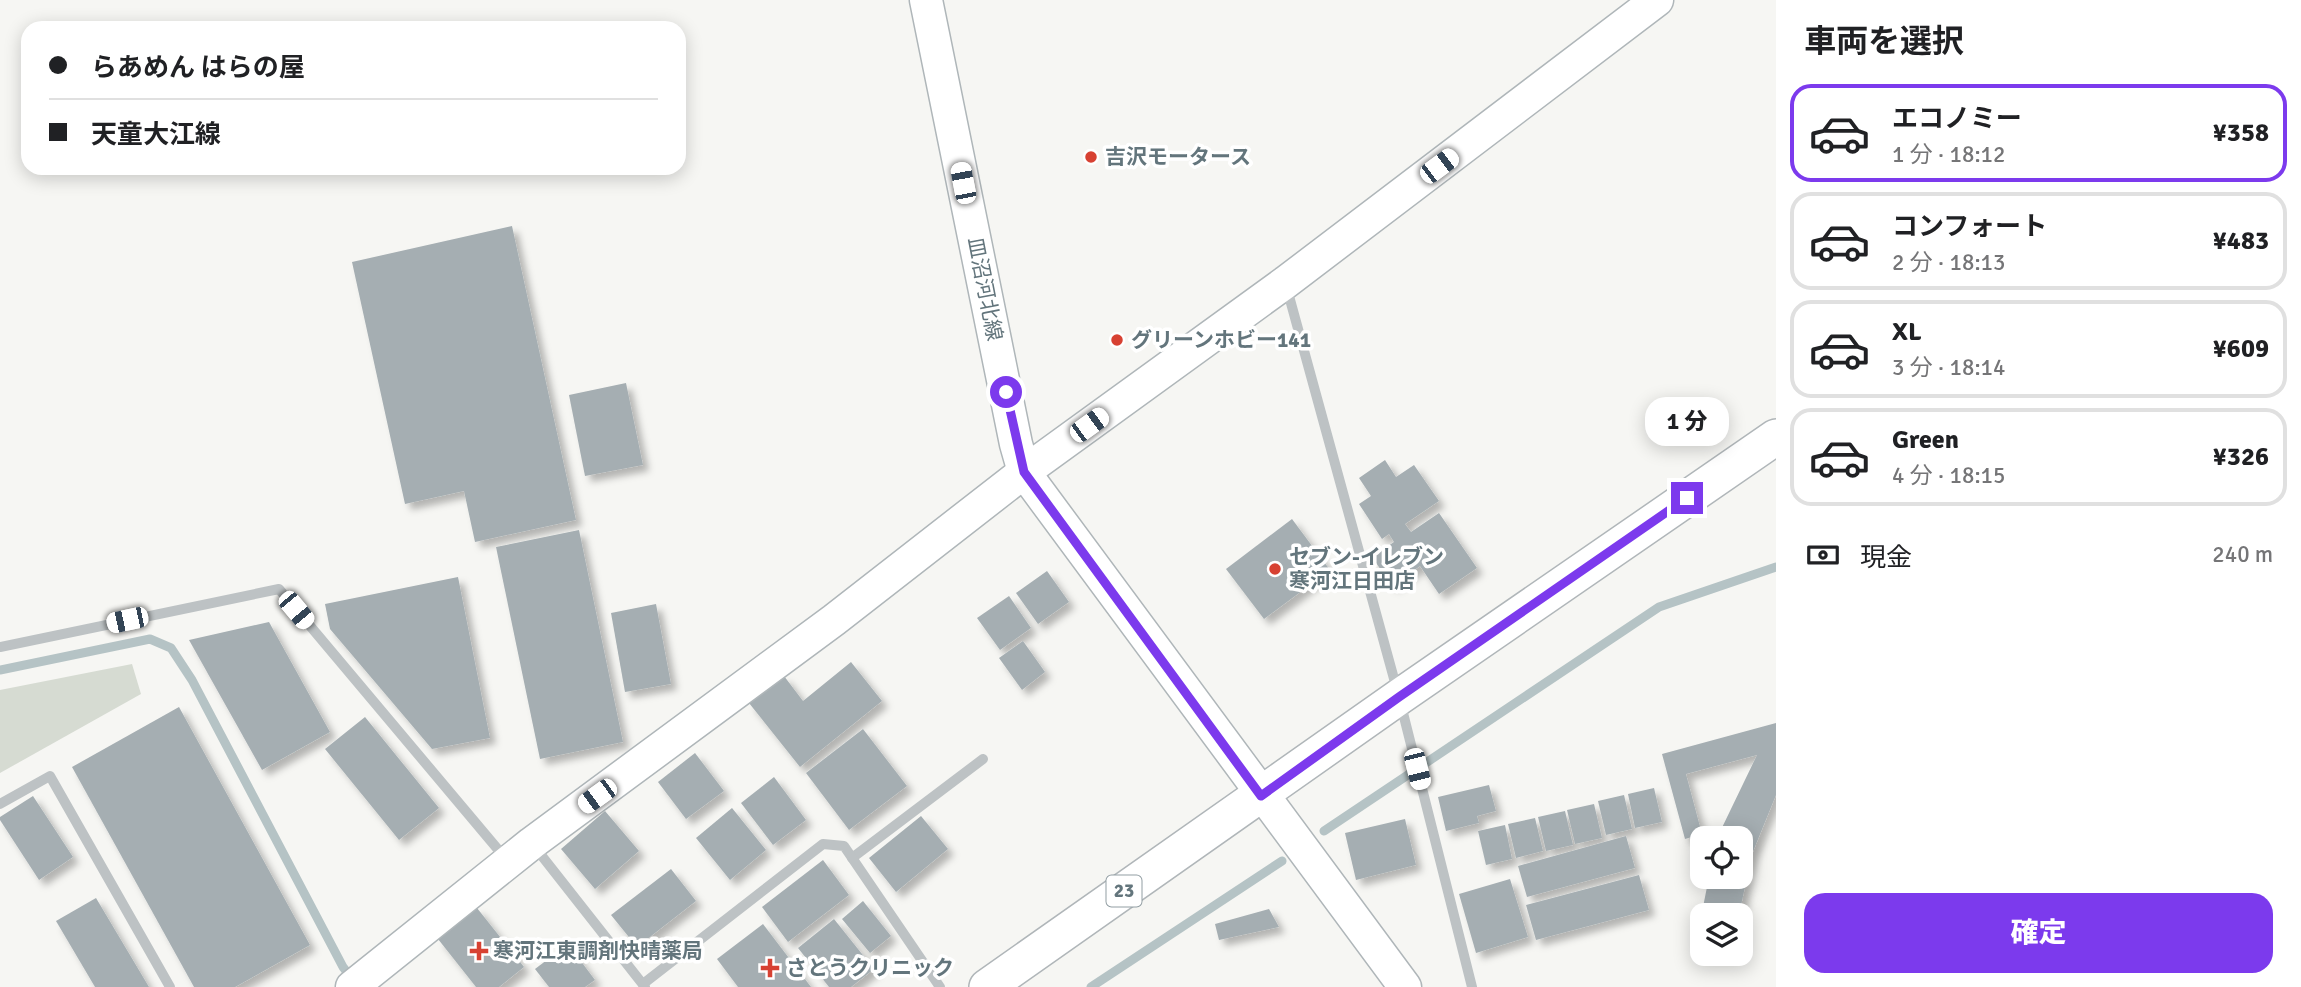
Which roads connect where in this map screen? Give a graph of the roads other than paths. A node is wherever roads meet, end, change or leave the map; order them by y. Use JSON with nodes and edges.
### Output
{"nodes":[{"id":1,"x":926,"y":0,"type":"edge"},
{"id":2,"x":1657,"y":0,"type":"edge"},
{"id":3,"x":1286,"y":282,"type":"junction"},
{"id":4,"x":1776,"y":437,"type":"edge"},
{"id":5,"x":1024,"y":472,"type":"junction"},
{"id":6,"x":0,"y":647,"type":"edge"},
{"id":7,"x":1399,"y":697,"type":"junction"},
{"id":8,"x":983,"y":759,"type":"dead end"},
{"id":9,"x":1261,"y":796,"type":"junction"},
{"id":10,"x":0,"y":804,"type":"edge"},
{"id":11,"x":521,"y":853,"type":"junction"},
{"id":12,"x":852,"y":858,"type":"junction"},
{"id":13,"x":644,"y":986,"type":"edge"},
{"id":14,"x":170,"y":987,"type":"edge"},
{"id":15,"x":352,"y":987,"type":"edge"},
{"id":16,"x":940,"y":987,"type":"edge"},
{"id":17,"x":987,"y":987,"type":"edge"},
{"id":18,"x":1405,"y":987,"type":"edge"},
{"id":19,"x":1472,"y":987,"type":"edge"}],
"edges":[{"from":1,"to":5,"type":"street","name":"皿沼河北線"},
{"from":2,"to":3,"type":"street"},
{"from":3,"to":5,"type":"street"},
{"from":3,"to":7,"type":"lane"},
{"from":4,"to":7,"type":"main road","number":"23"},
{"from":5,"to":9,"type":"street","name":"皿沼河北線"},
{"from":5,"to":11,"type":"street"},
{"from":6,"to":11,"type":"lane"},
{"from":7,"to":9,"type":"main road","number":"23"},
{"from":7,"to":19,"type":"lane"},
{"from":8,"to":12,"type":"lane"},
{"from":9,"to":17,"type":"main road","number":"23"},
{"from":9,"to":18,"type":"street","name":"皿沼河北線"},
{"from":10,"to":14,"type":"lane"},
{"from":11,"to":13,"type":"lane"},
{"from":11,"to":15,"type":"street"},
{"from":12,"to":13,"type":"lane"},
{"from":12,"to":16,"type":"lane"}]}
